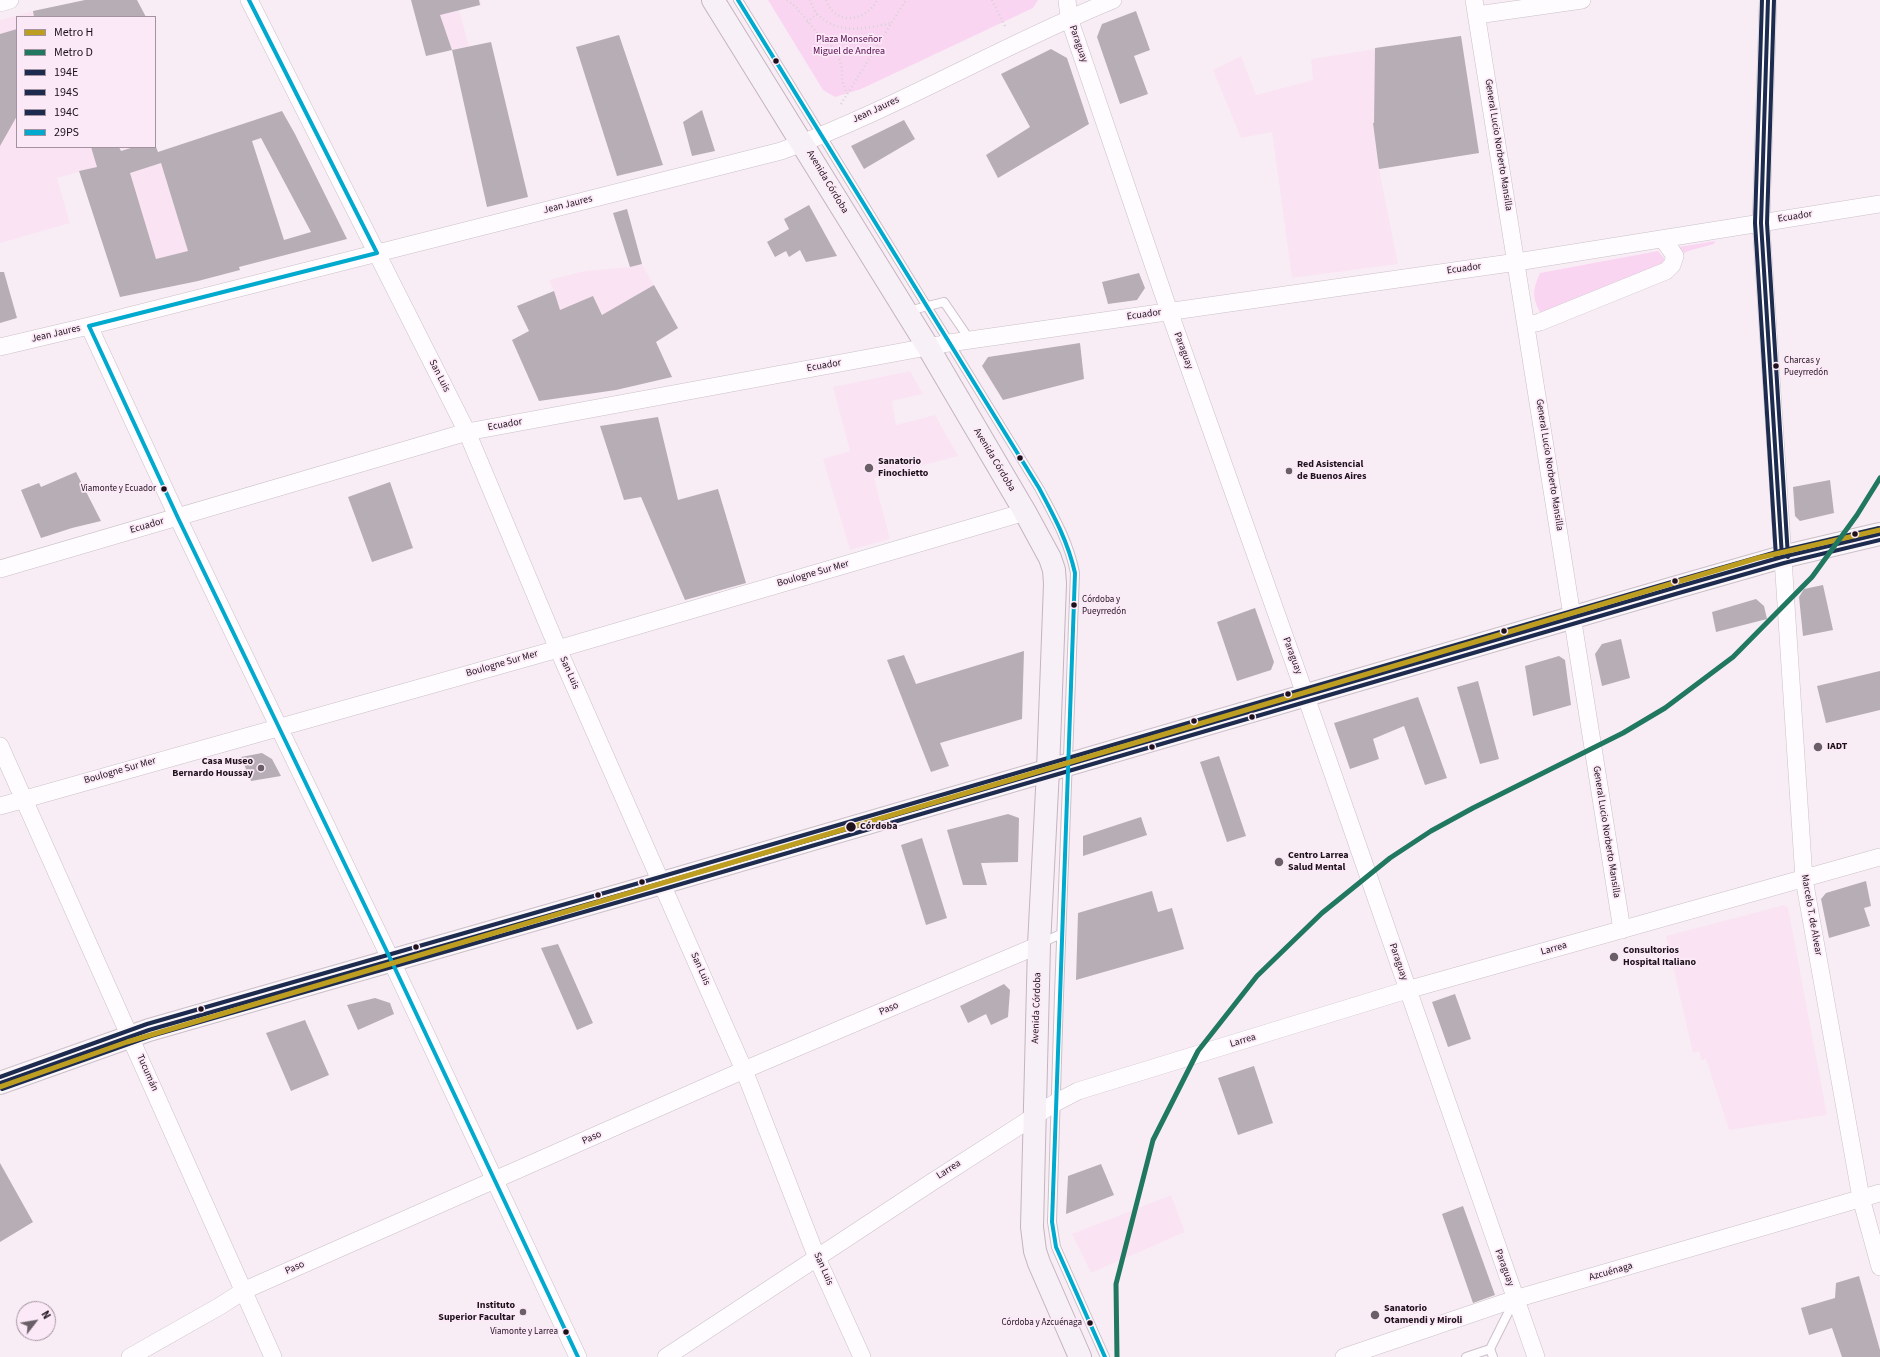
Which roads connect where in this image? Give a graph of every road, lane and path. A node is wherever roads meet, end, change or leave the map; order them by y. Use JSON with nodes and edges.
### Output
{"nodes":[{"id":1,"x":10,"y":0,"type":"edge"},
{"id":2,"x":250,"y":0,"type":"edge"},
{"id":3,"x":714,"y":0,"type":"edge"},
{"id":4,"x":738,"y":0,"type":"edge"},
{"id":5,"x":787,"y":0,"type":"edge"},
{"id":6,"x":810,"y":0,"type":"edge"},
{"id":7,"x":826,"y":0,"type":"edge"},
{"id":8,"x":877,"y":0,"type":"edge"},
{"id":9,"x":906,"y":0,"type":"edge"},
{"id":10,"x":992,"y":0,"type":"edge"},
{"id":11,"x":1067,"y":0,"type":"edge"},
{"id":12,"x":1113,"y":0,"type":"edge"},
{"id":13,"x":1582,"y":0,"type":"edge"},
{"id":14,"x":1768,"y":0,"type":"edge"},
{"id":15,"x":0,"y":2,"type":"edge"},
{"id":16,"x":1476,"y":8,"type":"edge"},
{"id":17,"x":817,"y":14,"type":"junction"},
{"id":18,"x":1069,"y":18,"type":"junction"},
{"id":19,"x":807,"y":22,"type":"junction"},
{"id":20,"x":892,"y":23,"type":"junction"},
{"id":21,"x":1006,"y":28,"type":"dead end"},
{"id":22,"x":847,"y":94,"type":"junction"},
{"id":23,"x":840,"y":104,"type":"dead end"},
{"id":24,"x":813,"y":139,"type":"junction"},
{"id":25,"x":1880,"y":204,"type":"edge"},
{"id":26,"x":1761,"y":223,"type":"junction"},
{"id":27,"x":1663,"y":239,"type":"junction"},
{"id":28,"x":377,"y":253,"type":"junction"},
{"id":29,"x":1517,"y":262,"type":"junction"},
{"id":30,"x":916,"y":308,"type":"junction"},
{"id":31,"x":1169,"y":311,"type":"junction"},
{"id":32,"x":1527,"y":325,"type":"junction"},
{"id":33,"x":89,"y":326,"type":"junction"},
{"id":34,"x":970,"y":340,"type":"junction"},
{"id":35,"x":938,"y":345,"type":"junction"},
{"id":36,"x":0,"y":346,"type":"edge"},
{"id":37,"x":467,"y":432,"type":"junction"},
{"id":38,"x":1025,"y":512,"type":"junction"},
{"id":39,"x":178,"y":518,"type":"junction"},
{"id":40,"x":1880,"y":534,"type":"edge"},
{"id":41,"x":1782,"y":557,"type":"junction"},
{"id":42,"x":0,"y":569,"type":"edge"},
{"id":43,"x":1573,"y":617,"type":"junction"},
{"id":44,"x":558,"y":649,"type":"junction"},
{"id":45,"x":1306,"y":694,"type":"junction"},
{"id":46,"x":278,"y":727,"type":"junction"},
{"id":47,"x":0,"y":746,"type":"edge"},
{"id":48,"x":1069,"y":764,"type":"junction"},
{"id":49,"x":1048,"y":770,"type":"junction"},
{"id":50,"x":23,"y":798,"type":"junction"},
{"id":51,"x":0,"y":806,"type":"edge"},
{"id":52,"x":1880,"y":857,"type":"edge"},
{"id":53,"x":1804,"y":879,"type":"junction"},
{"id":54,"x":662,"y":883,"type":"junction"},
{"id":55,"x":1622,"y":930,"type":"junction"},
{"id":56,"x":1061,"y":934,"type":"junction"},
{"id":57,"x":1039,"y":945,"type":"junction"},
{"id":58,"x":391,"y":960,"type":"junction"},
{"id":59,"x":1407,"y":990,"type":"junction"},
{"id":60,"x":130,"y":1036,"type":"junction"},
{"id":61,"x":744,"y":1070,"type":"junction"},
{"id":62,"x":0,"y":1083,"type":"edge"},
{"id":63,"x":1055,"y":1103,"type":"junction"},
{"id":64,"x":1034,"y":1116,"type":"junction"},
{"id":65,"x":494,"y":1181,"type":"junction"},
{"id":66,"x":1880,"y":1193,"type":"edge"},
{"id":67,"x":1861,"y":1198,"type":"junction"},
{"id":68,"x":817,"y":1258,"type":"junction"},
{"id":69,"x":1880,"y":1267,"type":"edge"},
{"id":70,"x":245,"y":1290,"type":"junction"},
{"id":71,"x":1515,"y":1299,"type":"junction"},
{"id":72,"x":1490,"y":1349,"type":"junction"},
{"id":73,"x":130,"y":1357,"type":"edge"},
{"id":74,"x":274,"y":1357,"type":"edge"},
{"id":75,"x":578,"y":1357,"type":"edge"},
{"id":76,"x":666,"y":1357,"type":"edge"},
{"id":77,"x":862,"y":1357,"type":"edge"},
{"id":78,"x":1080,"y":1357,"type":"edge"},
{"id":79,"x":1105,"y":1357,"type":"edge"},
{"id":80,"x":1344,"y":1357,"type":"edge"},
{"id":81,"x":1466,"y":1357,"type":"edge"},
{"id":82,"x":1493,"y":1357,"type":"edge"},
{"id":83,"x":1536,"y":1357,"type":"edge"}],
"edges":[{"from":1,"to":15,"type":"street"},
{"from":2,"to":28,"type":"street","name":"San Luis"},
{"from":3,"to":24,"type":"main road","name":"Avenida Córdoba"},
{"from":4,"to":24,"type":"lane","name":"Avenida Córdoba"},
{"from":5,"to":19,"type":"path"},
{"from":6,"to":17,"type":"path"},
{"from":7,"to":8,"type":"path"},
{"from":9,"to":20,"type":"path"},
{"from":10,"to":21,"type":"path"},
{"from":11,"to":18,"type":"street","name":"Paraguay"},
{"from":12,"to":18,"type":"street","name":"Jean Jaures"},
{"from":13,"to":16,"type":"street"},
{"from":14,"to":26,"type":"street","name":"Marcelo T. de Alvear"},
{"from":16,"to":29,"type":"street","name":"General Lucio Norberto Mansilla"},
{"from":17,"to":19,"type":"path"},
{"from":17,"to":20,"type":"path"},
{"from":18,"to":24,"type":"street","name":"Jean Jaures"},
{"from":18,"to":31,"type":"street","name":"Paraguay"},
{"from":19,"to":22,"type":"path"},
{"from":20,"to":22,"type":"path"},
{"from":22,"to":23,"type":"path"},
{"from":24,"to":28,"type":"street","name":"Jean Jaures"},
{"from":24,"to":30,"type":"main road","name":"Avenida Córdoba"},
{"from":25,"to":26,"type":"street","name":"Ecuador"},
{"from":26,"to":27,"type":"street","name":"Ecuador"},
{"from":26,"to":41,"type":"street","name":"Marcelo T. de Alvear"},
{"from":27,"to":29,"type":"street","name":"Ecuador"},
{"from":27,"to":32,"type":"street"},
{"from":28,"to":33,"type":"street","name":"Jean Jaures"},
{"from":28,"to":37,"type":"street","name":"San Luis"},
{"from":29,"to":31,"type":"street","name":"Ecuador"},
{"from":29,"to":32,"type":"street","name":"General Lucio Norberto Mansilla"},
{"from":30,"to":34,"type":"lane"},
{"from":30,"to":35,"type":"main road","name":"Avenida Córdoba"},
{"from":31,"to":34,"type":"street","name":"Ecuador"},
{"from":31,"to":45,"type":"street","name":"Paraguay"},
{"from":32,"to":43,"type":"street","name":"General Lucio Norberto Mansilla"},
{"from":33,"to":36,"type":"street","name":"Jean Jaures"},
{"from":33,"to":39,"type":"street"},
{"from":34,"to":35,"type":"street","name":"Ecuador"},
{"from":35,"to":37,"type":"street","name":"Ecuador"},
{"from":35,"to":38,"type":"main road","name":"Avenida Córdoba"},
{"from":35,"to":48,"type":"lane","name":"Avenida Córdoba"},
{"from":37,"to":39,"type":"street","name":"Ecuador"},
{"from":37,"to":44,"type":"street","name":"San Luis"},
{"from":38,"to":44,"type":"street","name":"Boulogne Sur Mer"},
{"from":38,"to":49,"type":"main road","name":"Avenida Córdoba"},
{"from":39,"to":42,"type":"street","name":"Ecuador"},
{"from":39,"to":46,"type":"street"},
{"from":40,"to":41,"type":"main road"},
{"from":41,"to":43,"type":"main road"},
{"from":41,"to":53,"type":"street","name":"Marcelo T. de Alvear"},
{"from":43,"to":45,"type":"main road"},
{"from":43,"to":55,"type":"street","name":"General Lucio Norberto Mansilla"},
{"from":44,"to":46,"type":"street","name":"Boulogne Sur Mer"},
{"from":44,"to":54,"type":"street","name":"San Luis"},
{"from":45,"to":48,"type":"main road"},
{"from":45,"to":59,"type":"street","name":"Paraguay"},
{"from":46,"to":50,"type":"street","name":"Boulogne Sur Mer"},
{"from":46,"to":58,"type":"street"},
{"from":47,"to":50,"type":"street","name":"Tucumán"},
{"from":48,"to":49,"type":"main road"},
{"from":48,"to":56,"type":"lane","name":"Avenida Córdoba"},
{"from":49,"to":54,"type":"main road"},
{"from":49,"to":57,"type":"main road","name":"Avenida Córdoba"},
{"from":50,"to":51,"type":"street","name":"Boulogne Sur Mer"},
{"from":50,"to":60,"type":"street","name":"Tucumán"},
{"from":52,"to":53,"type":"street","name":"Larrea"},
{"from":53,"to":55,"type":"street","name":"Larrea"},
{"from":53,"to":67,"type":"street","name":"Marcelo T. de Alvear"},
{"from":54,"to":58,"type":"main road"},
{"from":54,"to":61,"type":"street","name":"San Luis"},
{"from":55,"to":59,"type":"street","name":"Larrea"},
{"from":56,"to":57,"type":"lane","name":"Paso"},
{"from":56,"to":63,"type":"lane","name":"Avenida Córdoba"},
{"from":57,"to":61,"type":"street","name":"Paso"},
{"from":57,"to":64,"type":"main road","name":"Avenida Córdoba"},
{"from":58,"to":60,"type":"main road"},
{"from":58,"to":65,"type":"street"},
{"from":59,"to":63,"type":"street","name":"Larrea"},
{"from":59,"to":71,"type":"street","name":"Paraguay"},
{"from":60,"to":62,"type":"main road"},
{"from":60,"to":70,"type":"street","name":"Tucumán"},
{"from":61,"to":65,"type":"street","name":"Paso"},
{"from":61,"to":68,"type":"street","name":"San Luis"},
{"from":63,"to":64,"type":"street","name":"Larrea"},
{"from":63,"to":79,"type":"lane","name":"Avenida Córdoba"},
{"from":64,"to":68,"type":"street","name":"Larrea"},
{"from":64,"to":78,"type":"main road","name":"Avenida Córdoba"},
{"from":65,"to":70,"type":"street","name":"Paso"},
{"from":65,"to":75,"type":"street"},
{"from":66,"to":67,"type":"street","name":"Azcuénaga"},
{"from":67,"to":69,"type":"street","name":"Marcelo T. de Alvear"},
{"from":67,"to":71,"type":"street","name":"Azcuénaga"},
{"from":68,"to":76,"type":"street","name":"Larrea"},
{"from":68,"to":77,"type":"street","name":"San Luis"},
{"from":70,"to":73,"type":"street","name":"Paso"},
{"from":70,"to":74,"type":"street","name":"Tucumán"},
{"from":71,"to":72,"type":"lane"},
{"from":71,"to":80,"type":"street","name":"Azcuénaga"},
{"from":71,"to":83,"type":"street","name":"Paraguay"},
{"from":72,"to":81,"type":"lane"},
{"from":72,"to":82,"type":"lane"}]}
